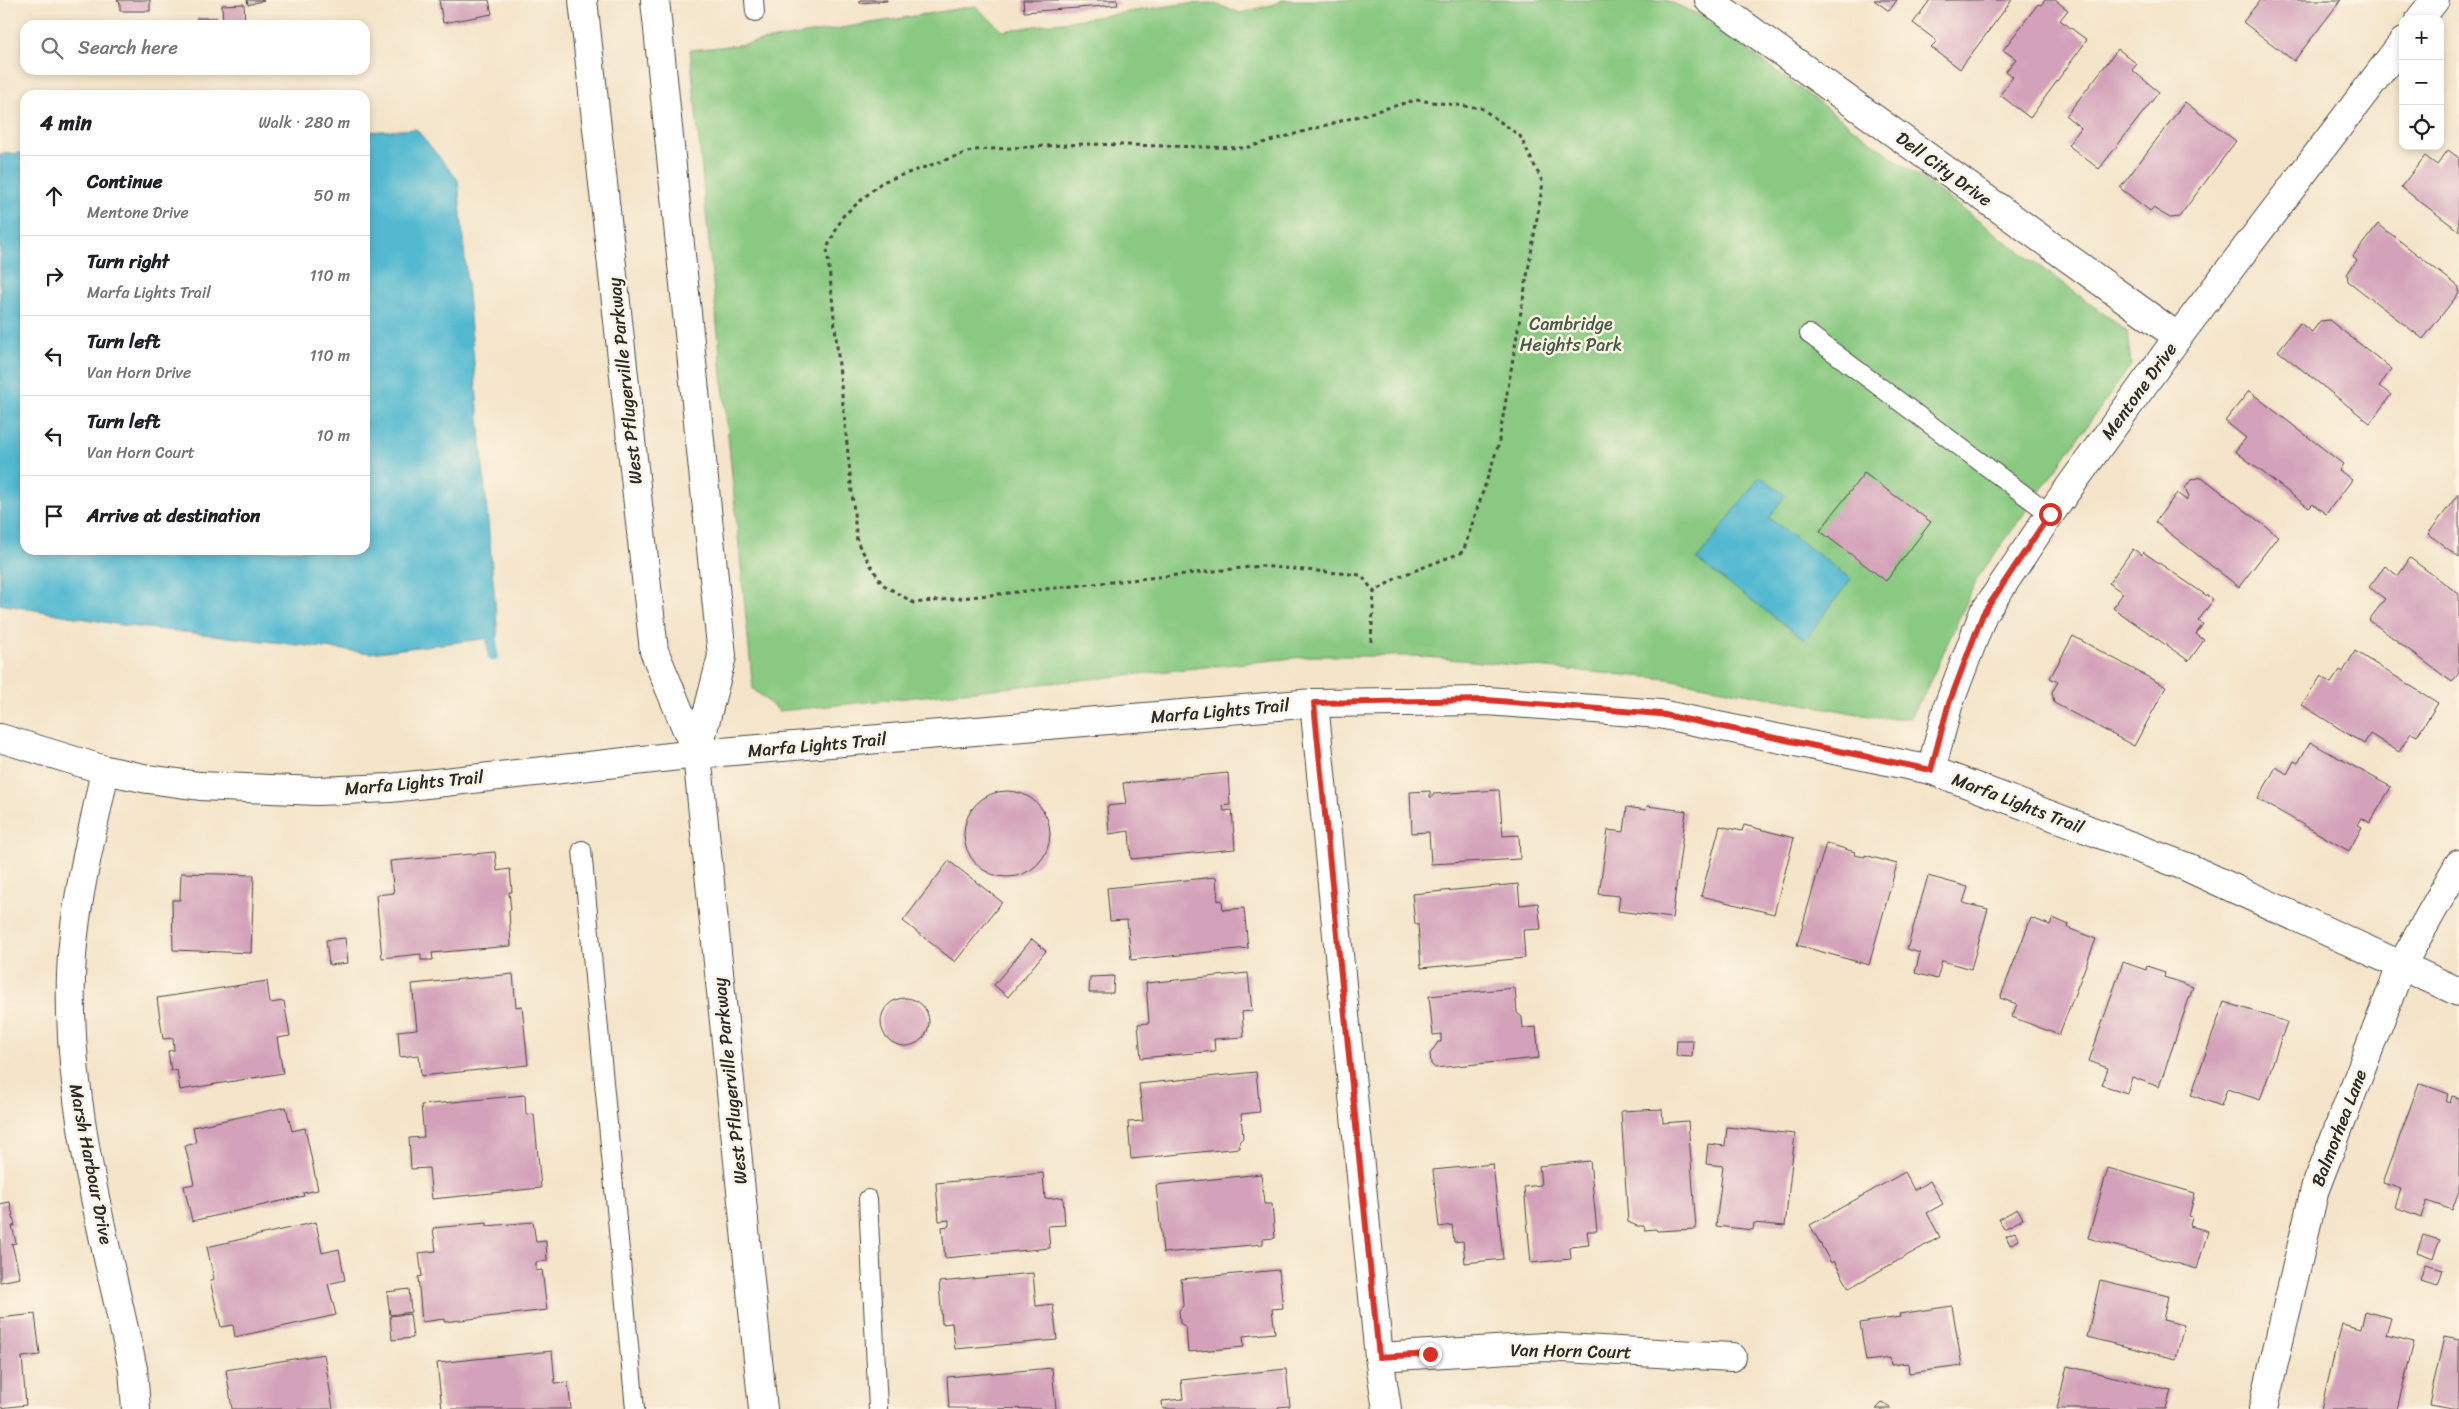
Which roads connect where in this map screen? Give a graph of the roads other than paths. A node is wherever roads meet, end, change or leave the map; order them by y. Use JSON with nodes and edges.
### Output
{"nodes":[{"id":1,"x":584,"y":0,"type":"edge"},
{"id":2,"x":655,"y":0,"type":"edge"},
{"id":3,"x":1709,"y":0,"type":"edge"},
{"id":4,"x":2435,"y":0,"type":"edge"},
{"id":5,"x":2423,"y":15,"type":"edge"},
{"id":6,"x":2399,"y":47,"type":"edge"},
{"id":7,"x":1809,"y":334,"type":"dead end"},
{"id":8,"x":2178,"y":337,"type":"junction"},
{"id":9,"x":2050,"y":514,"type":"junction"},
{"id":10,"x":1314,"y":703,"type":"junction"},
{"id":11,"x":0,"y":738,"type":"edge"},
{"id":12,"x":697,"y":754,"type":"junction"},
{"id":13,"x":105,"y":770,"type":"junction"},
{"id":14,"x":1931,"y":770,"type":"junction"},
{"id":15,"x":582,"y":850,"type":"dead end"},
{"id":16,"x":2459,"y":864,"type":"edge"},
{"id":17,"x":2401,"y":966,"type":"junction"},
{"id":18,"x":2459,"y":992,"type":"edge"},
{"id":19,"x":868,"y":1198,"type":"dead end"},
{"id":20,"x":1379,"y":1357,"type":"junction"},
{"id":21,"x":1732,"y":1357,"type":"dead end"},
{"id":22,"x":136,"y":1409,"type":"edge"},
{"id":23,"x":636,"y":1409,"type":"edge"},
{"id":24,"x":763,"y":1409,"type":"edge"},
{"id":25,"x":878,"y":1409,"type":"edge"},
{"id":26,"x":1387,"y":1409,"type":"edge"},
{"id":27,"x":2263,"y":1409,"type":"edge"}],
"edges":[{"from":1,"to":12,"type":"street","name":"West Pflugerville Parkway"},
{"from":2,"to":12,"type":"street","name":"West Pflugerville Parkway"},
{"from":3,"to":8,"type":"street","name":"Dell City Drive"},
{"from":4,"to":5,"type":"street"},
{"from":6,"to":8,"type":"street","name":"Mentone Drive"},
{"from":7,"to":9,"type":"lane"},
{"from":8,"to":9,"type":"street","name":"Mentone Drive"},
{"from":9,"to":14,"type":"street","name":"Mentone Drive"},
{"from":10,"to":12,"type":"street","name":"Marfa Lights Trail"},
{"from":10,"to":14,"type":"street","name":"Marfa Lights Trail"},
{"from":10,"to":20,"type":"street"},
{"from":11,"to":13,"type":"street","name":"Marfa Lights Trail"},
{"from":12,"to":13,"type":"street","name":"Marfa Lights Trail"},
{"from":12,"to":24,"type":"street","name":"West Pflugerville Parkway"},
{"from":13,"to":22,"type":"street","name":"Marsh Harbour Drive"},
{"from":14,"to":17,"type":"street","name":"Marfa Lights Trail"},
{"from":15,"to":23,"type":"lane"},
{"from":16,"to":17,"type":"street","name":"Balmorhea Lane"},
{"from":17,"to":18,"type":"street","name":"Marfa Lights Trail"},
{"from":17,"to":27,"type":"street","name":"Balmorhea Lane"},
{"from":19,"to":25,"type":"lane"},
{"from":20,"to":21,"type":"street","name":"Van Horn Court"},
{"from":20,"to":26,"type":"street"}]}
